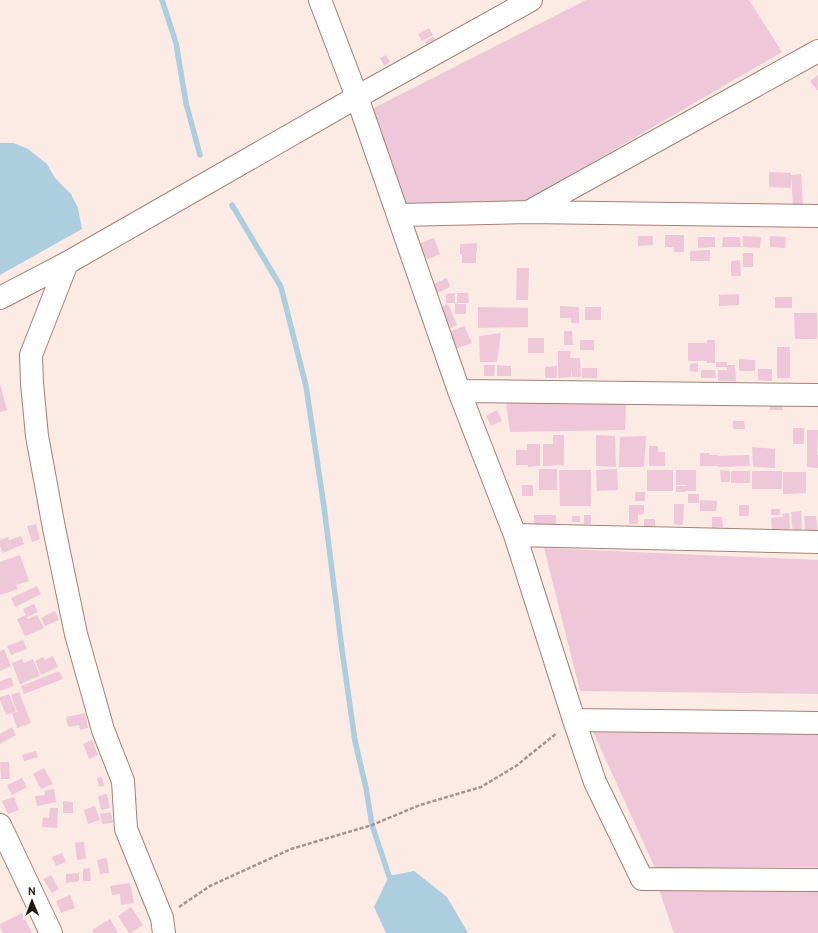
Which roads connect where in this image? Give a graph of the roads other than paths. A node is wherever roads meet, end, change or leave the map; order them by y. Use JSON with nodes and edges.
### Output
{"nodes":[{"id":1,"x":320,"y":0,"type":"edge"},
{"id":2,"x":531,"y":0,"type":"edge"},
{"id":3,"x":818,"y":51,"type":"edge"},
{"id":4,"x":357,"y":97,"type":"junction"},
{"id":5,"x":529,"y":212,"type":"junction"},
{"id":6,"x":399,"y":215,"type":"junction"},
{"id":7,"x":818,"y":216,"type":"edge"},
{"id":8,"x":67,"y":263,"type":"junction"},
{"id":9,"x":0,"y":298,"type":"edge"},
{"id":10,"x":459,"y":391,"type":"junction"},
{"id":11,"x":818,"y":395,"type":"edge"},
{"id":12,"x":515,"y":534,"type":"junction"},
{"id":13,"x":818,"y":542,"type":"edge"},
{"id":14,"x":574,"y":720,"type":"junction"},
{"id":15,"x":818,"y":723,"type":"edge"},
{"id":16,"x":0,"y":825,"type":"edge"},
{"id":17,"x":818,"y":880,"type":"edge"},
{"id":18,"x":163,"y":926,"type":"edge"},
{"id":19,"x":50,"y":933,"type":"edge"}],
"edges":[{"from":1,"to":4,"type":"street"},
{"from":2,"to":4,"type":"street"},
{"from":3,"to":5,"type":"street"},
{"from":4,"to":6,"type":"street"},
{"from":4,"to":8,"type":"street"},
{"from":5,"to":6,"type":"street"},
{"from":5,"to":7,"type":"street"},
{"from":6,"to":10,"type":"street"},
{"from":8,"to":9,"type":"street"},
{"from":8,"to":18,"type":"street"},
{"from":10,"to":11,"type":"street"},
{"from":10,"to":12,"type":"street"},
{"from":12,"to":13,"type":"street"},
{"from":12,"to":14,"type":"street"},
{"from":14,"to":15,"type":"street"},
{"from":14,"to":17,"type":"street"},
{"from":16,"to":19,"type":"street"}]}
